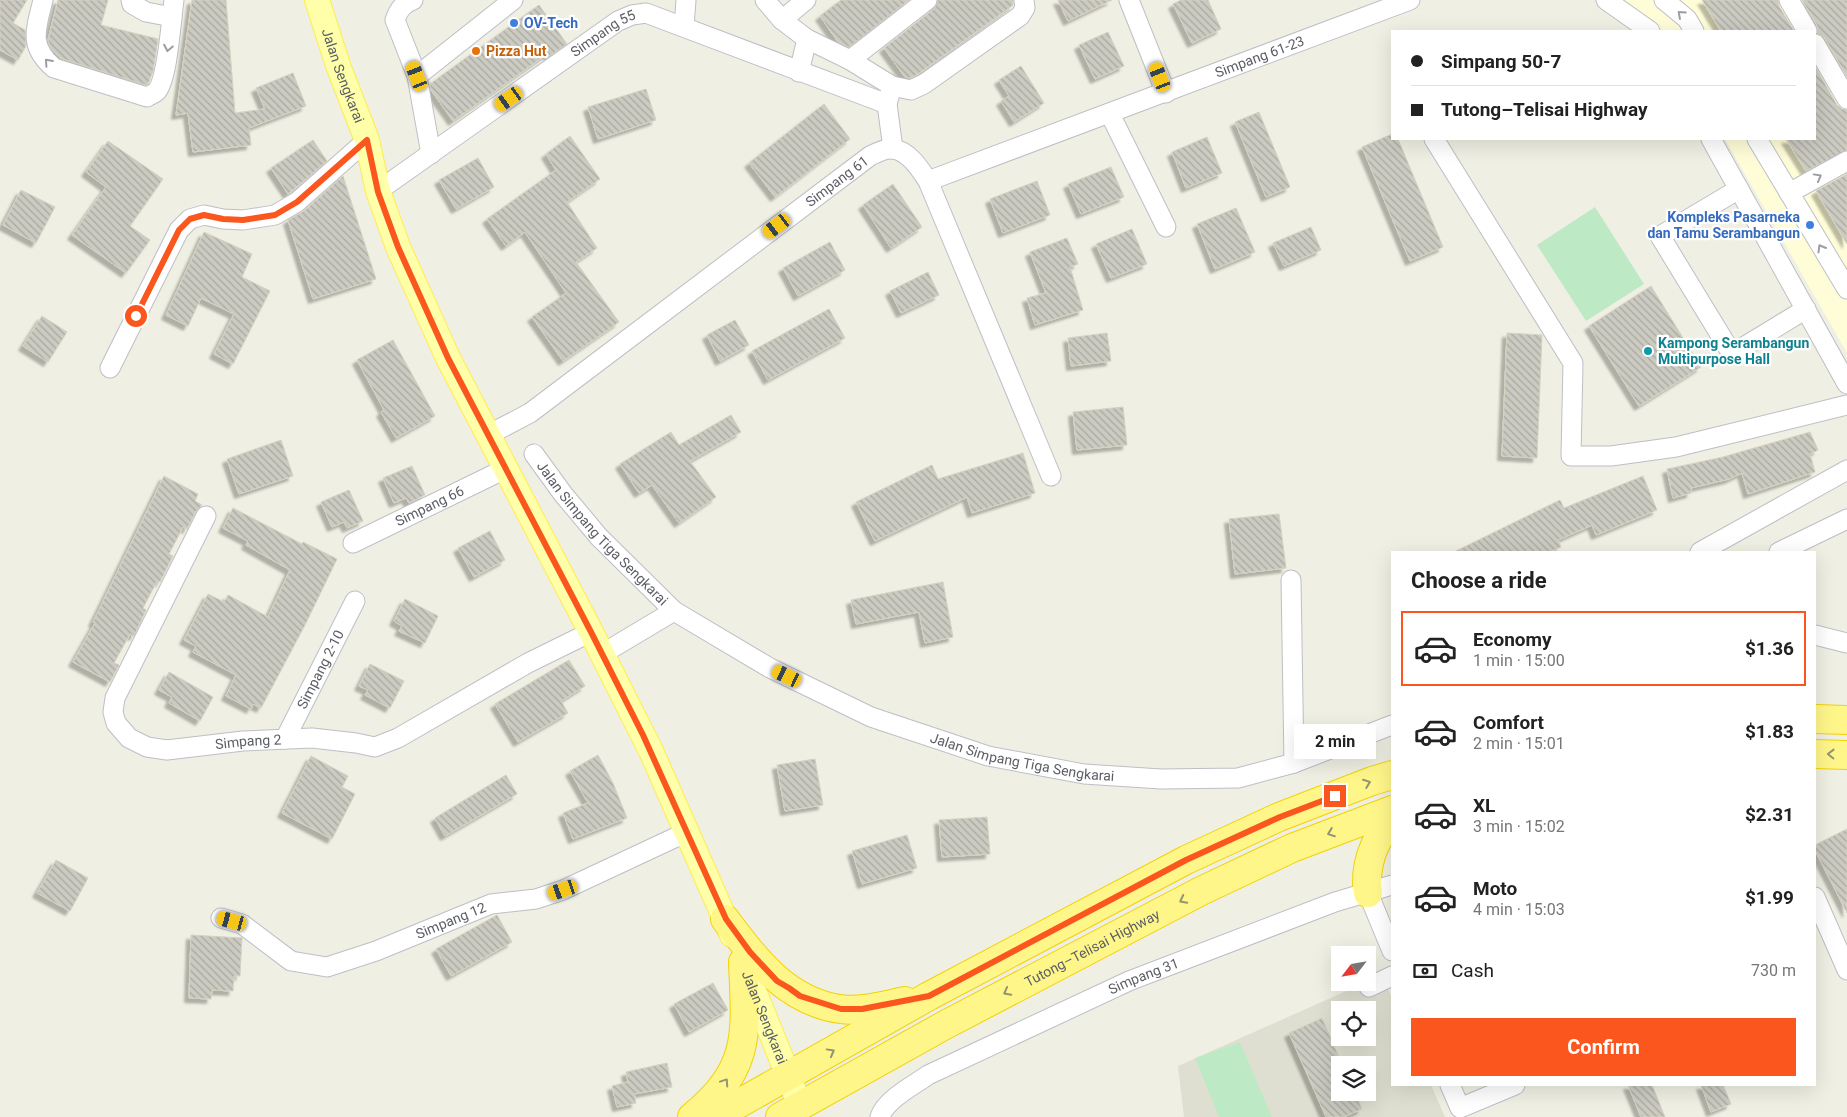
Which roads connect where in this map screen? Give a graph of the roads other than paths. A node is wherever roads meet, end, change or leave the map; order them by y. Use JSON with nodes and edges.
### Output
{"nodes":[{"id":1,"x":43,"y":0,"type":"edge"},
{"id":2,"x":131,"y":0,"type":"edge"},
{"id":3,"x":317,"y":0,"type":"edge"},
{"id":4,"x":414,"y":0,"type":"edge"},
{"id":5,"x":513,"y":0,"type":"edge"},
{"id":6,"x":686,"y":0,"type":"edge"},
{"id":7,"x":765,"y":0,"type":"edge"},
{"id":8,"x":806,"y":0,"type":"edge"},
{"id":9,"x":927,"y":0,"type":"edge"},
{"id":10,"x":1024,"y":0,"type":"edge"},
{"id":11,"x":1129,"y":0,"type":"edge"},
{"id":12,"x":1410,"y":0,"type":"edge"},
{"id":13,"x":1606,"y":0,"type":"edge"},
{"id":14,"x":1664,"y":0,"type":"edge"},
{"id":15,"x":1789,"y":0,"type":"edge"},
{"id":16,"x":173,"y":9,"type":"edge"},
{"id":17,"x":782,"y":20,"type":"junction"},
{"id":18,"x":684,"y":27,"type":"junction"},
{"id":19,"x":1649,"y":30,"type":"edge"},
{"id":20,"x":1693,"y":30,"type":"edge"},
{"id":21,"x":1806,"y":30,"type":"edge"},
{"id":22,"x":807,"y":39,"type":"junction"},
{"id":23,"x":1816,"y":46,"type":"edge"},
{"id":24,"x":850,"y":60,"type":"junction"},
{"id":25,"x":799,"y":72,"type":"junction"},
{"id":26,"x":417,"y":76,"type":"junction"},
{"id":27,"x":892,"y":86,"type":"junction"},
{"id":28,"x":1166,"y":93,"type":"junction"},
{"id":29,"x":1847,"y":99,"type":"edge"},
{"id":30,"x":887,"y":104,"type":"junction"},
{"id":31,"x":1110,"y":114,"type":"junction"},
{"id":32,"x":367,"y":140,"type":"junction"},
{"id":33,"x":1435,"y":140,"type":"edge"},
{"id":34,"x":1712,"y":140,"type":"edge"},
{"id":35,"x":1758,"y":140,"type":"edge"},
{"id":36,"x":893,"y":149,"type":"junction"},
{"id":37,"x":431,"y":154,"type":"junction"},
{"id":38,"x":1847,"y":161,"type":"edge"},
{"id":39,"x":928,"y":181,"type":"junction"},
{"id":40,"x":1739,"y":189,"type":"junction"},
{"id":41,"x":378,"y":192,"type":"junction"},
{"id":42,"x":1789,"y":193,"type":"junction"},
{"id":43,"x":1166,"y":227,"type":"dead end"},
{"id":44,"x":1847,"y":290,"type":"edge"},
{"id":45,"x":1806,"y":310,"type":"junction"},
{"id":46,"x":110,"y":368,"type":"dead end"},
{"id":47,"x":1847,"y":384,"type":"edge"},
{"id":48,"x":1847,"y":405,"type":"edge"},
{"id":49,"x":488,"y":435,"type":"junction"},
{"id":50,"x":534,"y":454,"type":"dead end"},
{"id":51,"x":505,"y":469,"type":"junction"},
{"id":52,"x":1847,"y":470,"type":"edge"},
{"id":53,"x":1051,"y":476,"type":"dead end"},
{"id":54,"x":206,"y":516,"type":"dead end"},
{"id":55,"x":1847,"y":520,"type":"edge"},
{"id":56,"x":353,"y":543,"type":"dead end"},
{"id":57,"x":1702,"y":551,"type":"edge"},
{"id":58,"x":1781,"y":551,"type":"edge"},
{"id":59,"x":1291,"y":580,"type":"dead end"},
{"id":60,"x":355,"y":601,"type":"dead end"},
{"id":61,"x":674,"y":611,"type":"junction"},
{"id":62,"x":591,"y":632,"type":"junction"},
{"id":63,"x":1816,"y":635,"type":"edge"},
{"id":64,"x":1847,"y":643,"type":"edge"},
{"id":65,"x":602,"y":654,"type":"junction"},
{"id":66,"x":1816,"y":719,"type":"edge"},
{"id":67,"x":1847,"y":720,"type":"edge"},
{"id":68,"x":1391,"y":725,"type":"edge"},
{"id":69,"x":285,"y":739,"type":"junction"},
{"id":70,"x":1816,"y":754,"type":"edge"},
{"id":71,"x":1847,"y":755,"type":"edge"},
{"id":72,"x":1294,"y":764,"type":"junction"},
{"id":73,"x":1391,"y":775,"type":"edge"},
{"id":74,"x":1391,"y":810,"type":"edge"},
{"id":75,"x":1391,"y":823,"type":"edge"},
{"id":76,"x":687,"y":832,"type":"junction"},
{"id":77,"x":1380,"y":889,"type":"edge"},
{"id":78,"x":1816,"y":899,"type":"edge"},
{"id":79,"x":221,"y":918,"type":"dead end"},
{"id":80,"x":726,"y":919,"type":"junction"},
{"id":81,"x":1391,"y":947,"type":"edge"},
{"id":82,"x":742,"y":962,"type":"junction"},
{"id":83,"x":1847,"y":970,"type":"edge"},
{"id":84,"x":1391,"y":976,"type":"edge"},
{"id":85,"x":1376,"y":984,"type":"edge"},
{"id":86,"x":929,"y":996,"type":"junction"},
{"id":87,"x":788,"y":1076,"type":"junction"},
{"id":88,"x":1450,"y":1086,"type":"edge"},
{"id":89,"x":1513,"y":1086,"type":"edge"},
{"id":90,"x":1462,"y":1112,"type":"edge"},
{"id":91,"x":794,"y":1113,"type":"edge"},
{"id":92,"x":692,"y":1117,"type":"edge"},
{"id":93,"x":715,"y":1117,"type":"edge"},
{"id":94,"x":880,"y":1117,"type":"edge"}],
"edges":[{"from":16,"to":1,"type":"street","one_way":true},
{"from":2,"to":16,"type":"street"},
{"from":3,"to":32,"type":"main road","name":"Jalan Sengkarai"},
{"from":4,"to":26,"type":"street"},
{"from":5,"to":26,"type":"street"},
{"from":6,"to":18,"type":"street"},
{"from":7,"to":17,"type":"street"},
{"from":8,"to":17,"type":"street"},
{"from":9,"to":24,"type":"street"},
{"from":10,"to":27,"type":"street"},
{"from":11,"to":28,"type":"street"},
{"from":12,"to":28,"type":"street","name":"Simpang 61-23"},
{"from":13,"to":19,"type":"street"},
{"from":20,"to":14,"type":"street","one_way":true},
{"from":15,"to":21,"type":"street"},
{"from":17,"to":22,"type":"street"},
{"from":18,"to":25,"type":"street","name":"Simpang 55"},
{"from":18,"to":37,"type":"street","name":"Simpang 55"},
{"from":22,"to":24,"type":"street"},
{"from":22,"to":25,"type":"street"},
{"from":23,"to":29,"type":"street"},
{"from":24,"to":27,"type":"street"},
{"from":25,"to":30,"type":"street","name":"Simpang 55"},
{"from":26,"to":37,"type":"street"},
{"from":27,"to":30,"type":"street"},
{"from":28,"to":31,"type":"street","name":"Simpang 61-23"},
{"from":30,"to":36,"type":"street"},
{"from":31,"to":39,"type":"street","name":"Simpang 61-23"},
{"from":31,"to":43,"type":"street"},
{"from":32,"to":41,"type":"main road","name":"Jalan Sengkarai"},
{"from":32,"to":46,"type":"street"},
{"from":33,"to":48,"type":"street"},
{"from":34,"to":40,"type":"street"},
{"from":35,"to":42,"type":"street"},
{"from":36,"to":39,"type":"street"},
{"from":36,"to":49,"type":"street","name":"Simpang 61"},
{"from":37,"to":41,"type":"street","name":"Simpang 55"},
{"from":42,"to":38,"type":"street","one_way":true},
{"from":39,"to":53,"type":"street"},
{"from":40,"to":45,"type":"street"},
{"from":40,"to":45,"type":"street"},
{"from":41,"to":49,"type":"main road","name":"Jalan Sengkarai"},
{"from":44,"to":42,"type":"street","one_way":true},
{"from":45,"to":47,"type":"street"},
{"from":49,"to":51,"type":"main road","name":"Jalan Sengkarai"},
{"from":50,"to":61,"type":"street","name":"Jalan Simpang Tiga Sengkarai"},
{"from":51,"to":56,"type":"street","name":"Simpang 66"},
{"from":51,"to":62,"type":"main road","name":"Jalan Sengkarai"},
{"from":52,"to":57,"type":"street"},
{"from":54,"to":69,"type":"street","name":"Simpang 2"},
{"from":55,"to":58,"type":"street"},
{"from":59,"to":72,"type":"street"},
{"from":60,"to":69,"type":"street","name":"Simpang 2-10"},
{"from":61,"to":65,"type":"street","name":"Jalan Simpang Tiga Sengkarai"},
{"from":61,"to":72,"type":"street","name":"Jalan Simpang Tiga Sengkarai"},
{"from":62,"to":65,"type":"main road","name":"Jalan Sengkarai"},
{"from":62,"to":69,"type":"street","name":"Simpang 2"},
{"from":63,"to":64,"type":"street"},
{"from":65,"to":76,"type":"main road","name":"Jalan Sengkarai"},
{"from":66,"to":67,"type":"highway"},
{"from":68,"to":72,"type":"street","name":"Jalan Simpang Tiga Sengkarai"},
{"from":71,"to":70,"type":"highway","one_way":true},
{"from":86,"to":73,"type":"highway","one_way":true},
{"from":74,"to":91,"type":"highway","name":"Tutong–Telisai Highway","one_way":true},
{"from":75,"to":77,"type":"highway"},
{"from":76,"to":79,"type":"street","name":"Simpang 12"},
{"from":76,"to":80,"type":"main road","name":"Jalan Sengkarai"},
{"from":77,"to":81,"type":"street"},
{"from":77,"to":94,"type":"street","name":"Simpang 31"},
{"from":78,"to":83,"type":"street"},
{"from":80,"to":82,"type":"main road","name":"Jalan Sengkarai"},
{"from":80,"to":86,"type":"highway"},
{"from":82,"to":87,"type":"main road","name":"Jalan Sengkarai"},
{"from":92,"to":82,"type":"highway","one_way":true},
{"from":84,"to":85,"type":"street"},
{"from":87,"to":86,"type":"highway","one_way":true},
{"from":87,"to":91,"type":"main road","name":"Jalan Sengkarai"},
{"from":87,"to":93,"type":"highway"},
{"from":88,"to":90,"type":"street"},
{"from":89,"to":90,"type":"street"}]}
